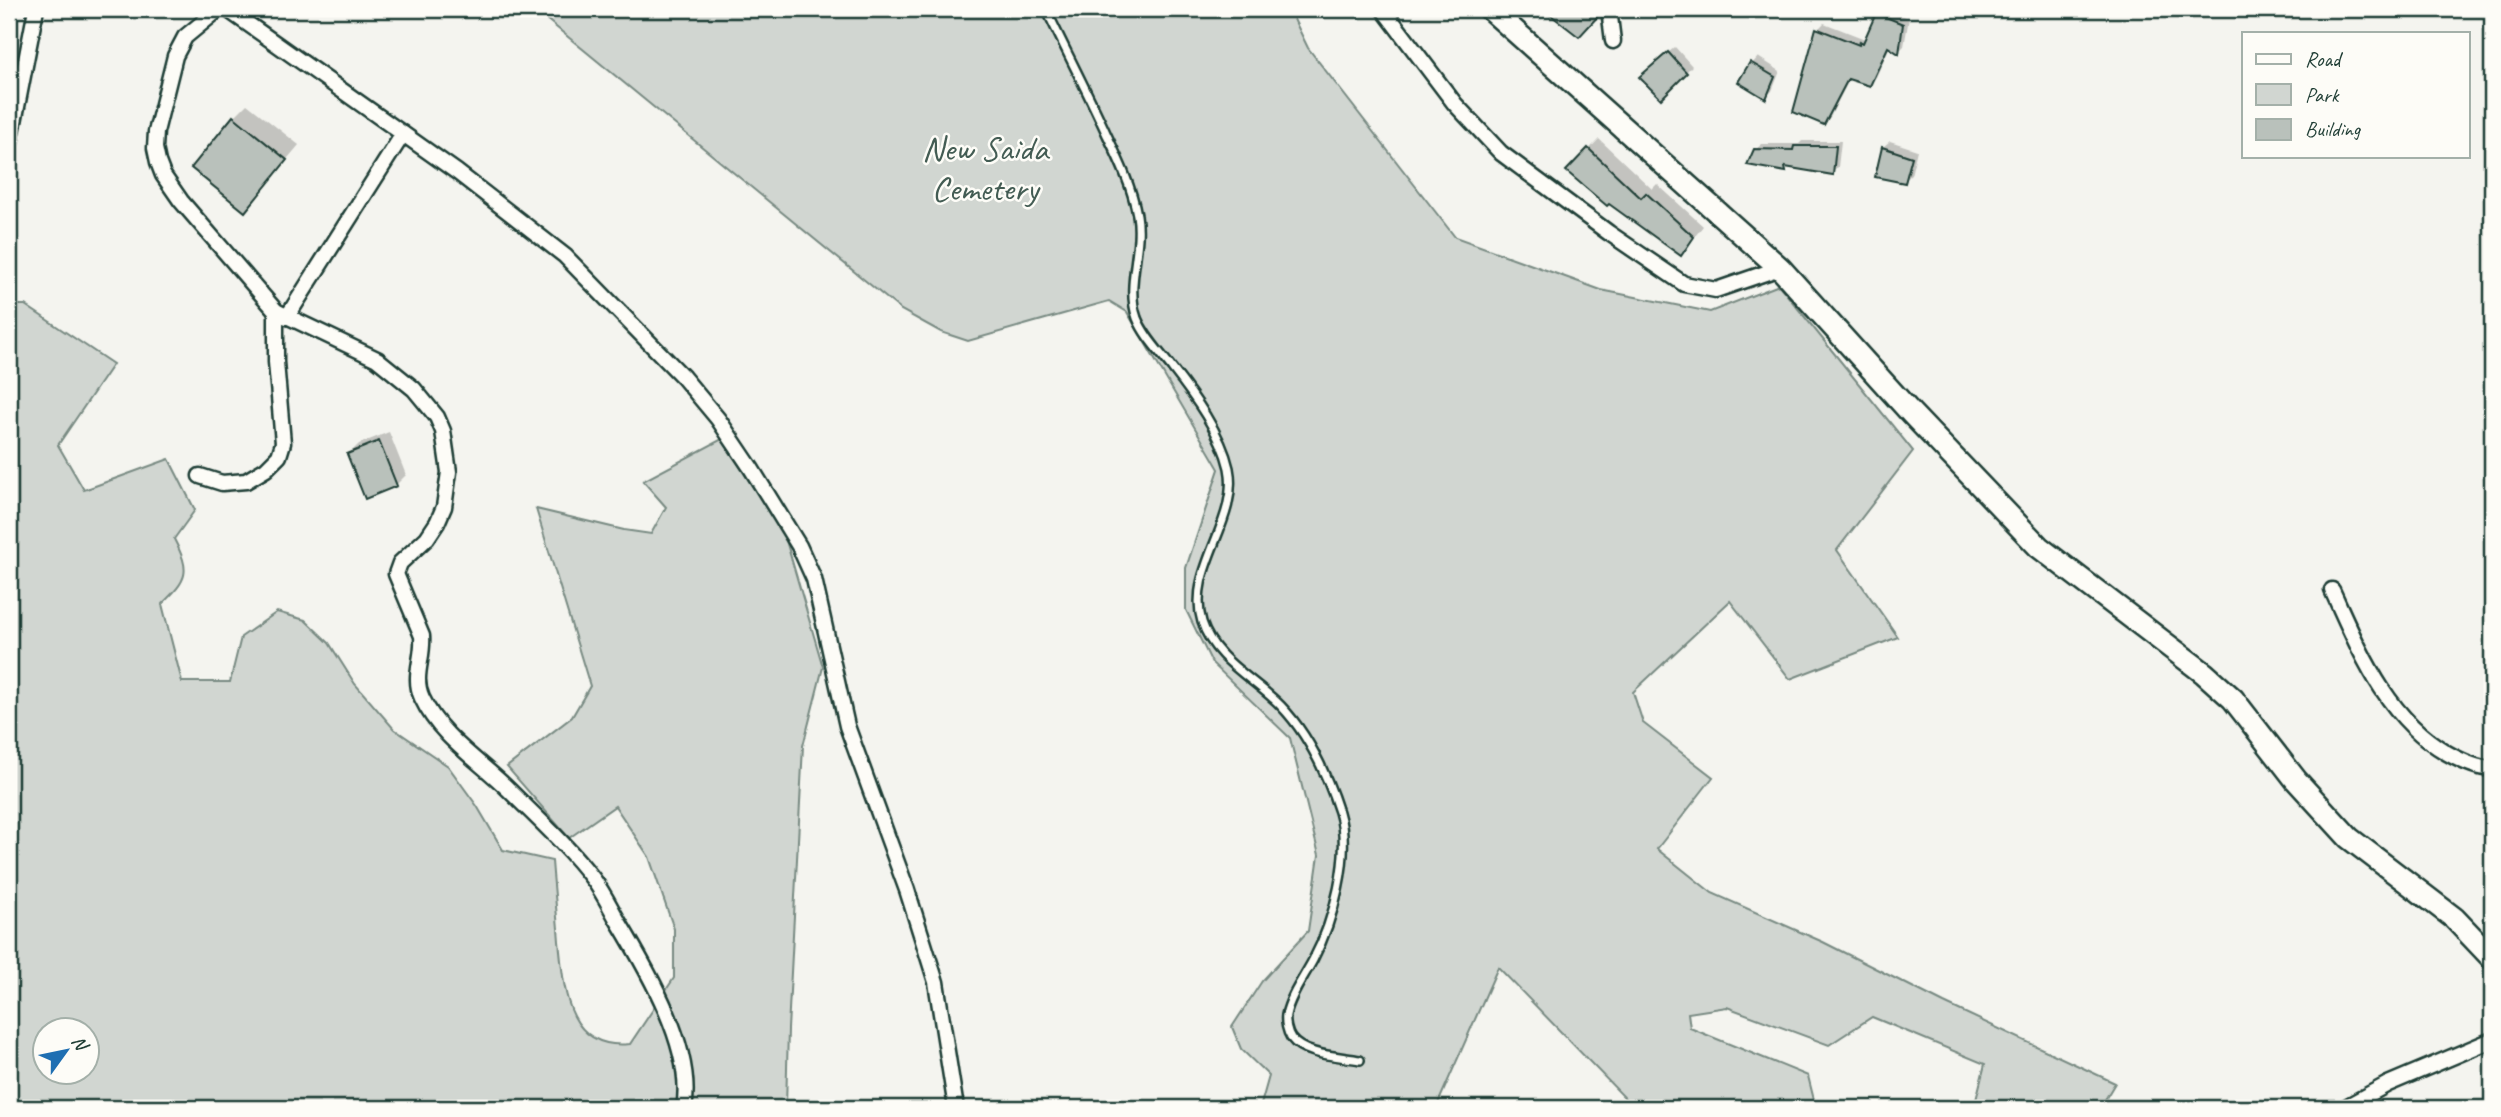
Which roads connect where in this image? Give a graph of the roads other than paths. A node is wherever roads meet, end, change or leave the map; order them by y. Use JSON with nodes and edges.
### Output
{"nodes":[{"id":1,"x":36,"y":9,"type":"edge"},
{"id":2,"x":219,"y":9,"type":"edge"},
{"id":3,"x":227,"y":9,"type":"edge"},
{"id":4,"x":1046,"y":9,"type":"edge"},
{"id":5,"x":1382,"y":9,"type":"edge"},
{"id":6,"x":1490,"y":9,"type":"edge"},
{"id":7,"x":1609,"y":9,"type":"edge"},
{"id":8,"x":1613,"y":41,"type":"dead end"},
{"id":9,"x":403,"y":134,"type":"junction"},
{"id":10,"x":9,"y":148,"type":"edge"},
{"id":11,"x":1780,"y":268,"type":"junction"},
{"id":12,"x":282,"y":314,"type":"junction"},
{"id":13,"x":200,"y":476,"type":"dead end"},
{"id":14,"x":2332,"y":590,"type":"dead end"},
{"id":15,"x":2492,"y":769,"type":"edge"},
{"id":16,"x":2492,"y":958,"type":"edge"},
{"id":17,"x":2492,"y":1040,"type":"edge"},
{"id":18,"x":1360,"y":1059,"type":"dead end"},
{"id":19,"x":684,"y":1108,"type":"edge"},
{"id":20,"x":956,"y":1108,"type":"edge"},
{"id":21,"x":2344,"y":1108,"type":"edge"}],
"edges":[{"from":1,"to":10,"type":"street"},
{"from":2,"to":12,"type":"street"},
{"from":3,"to":9,"type":"street"},
{"from":4,"to":18,"type":"lane"},
{"from":5,"to":11,"type":"street"},
{"from":6,"to":11,"type":"street"},
{"from":7,"to":8,"type":"street"},
{"from":9,"to":12,"type":"street"},
{"from":9,"to":20,"type":"street"},
{"from":11,"to":16,"type":"street"},
{"from":12,"to":13,"type":"street"},
{"from":12,"to":19,"type":"street"},
{"from":14,"to":15,"type":"street"},
{"from":17,"to":21,"type":"street"}]}
